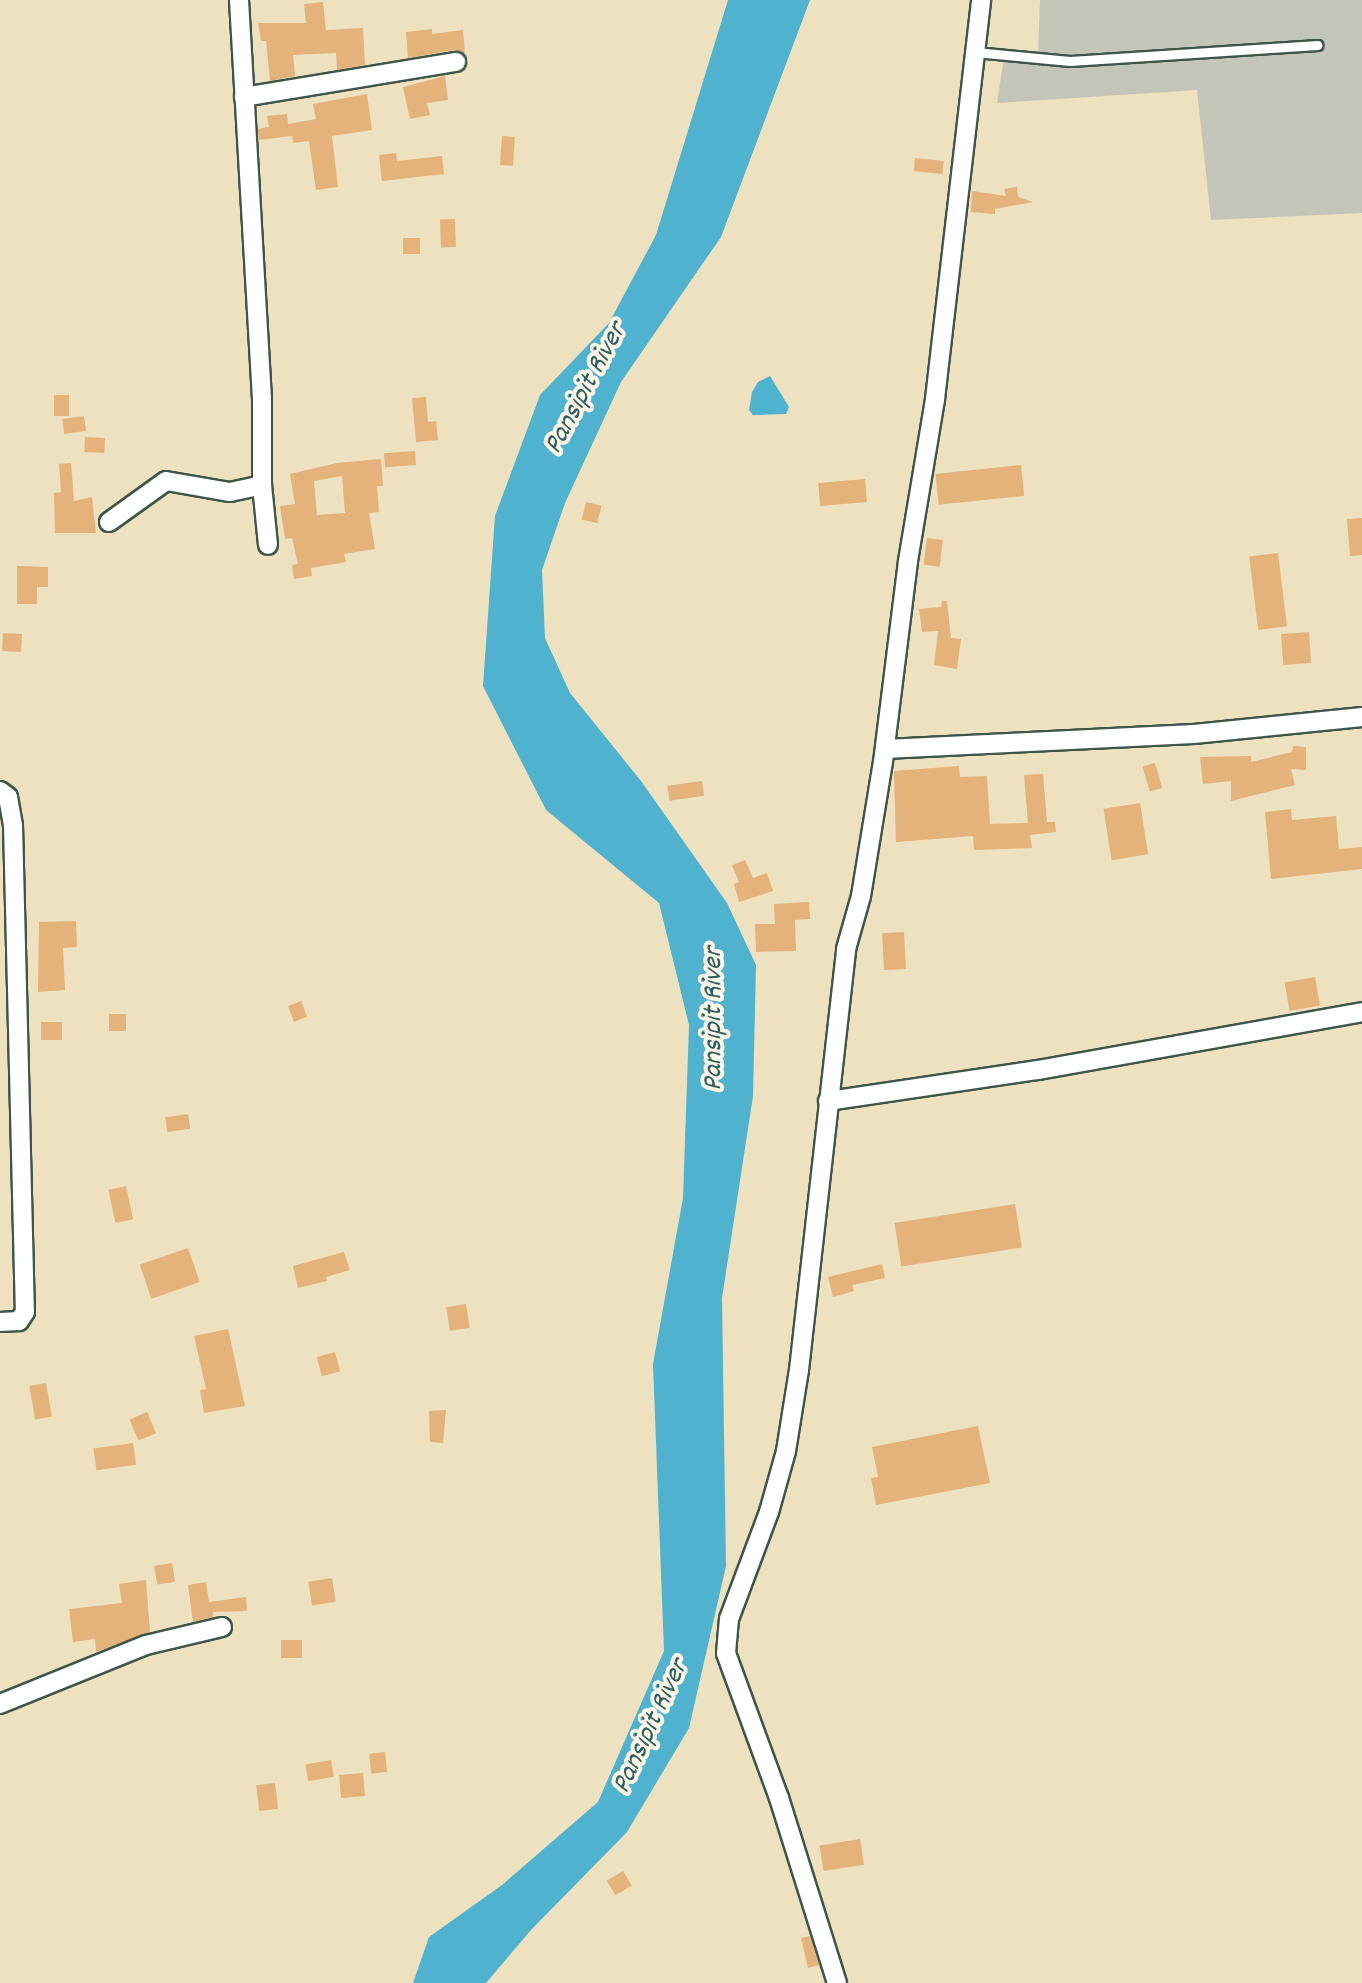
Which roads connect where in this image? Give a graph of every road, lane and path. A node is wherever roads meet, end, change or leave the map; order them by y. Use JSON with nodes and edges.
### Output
{"nodes":[{"id":1,"x":239,"y":0,"type":"edge"},
{"id":2,"x":981,"y":0,"type":"edge"},
{"id":3,"x":1317,"y":45,"type":"dead end"},
{"id":4,"x":975,"y":52,"type":"junction"},
{"id":5,"x":456,"y":62,"type":"dead end"},
{"id":6,"x":244,"y":97,"type":"junction"},
{"id":7,"x":262,"y":485,"type":"junction"},
{"id":8,"x":109,"y":522,"type":"dead end"},
{"id":9,"x":268,"y":545,"type":"dead end"},
{"id":10,"x":1362,"y":717,"type":"edge"},
{"id":11,"x":885,"y":749,"type":"junction"},
{"id":12,"x":0,"y":791,"type":"edge"},
{"id":13,"x":1362,"y":1012,"type":"edge"},
{"id":14,"x":828,"y":1101,"type":"junction"},
{"id":15,"x":0,"y":1322,"type":"edge"},
{"id":16,"x":222,"y":1627,"type":"dead end"},
{"id":17,"x":0,"y":1704,"type":"edge"},
{"id":18,"x":837,"y":1983,"type":"edge"}],
"edges":[{"from":1,"to":6,"type":"street"},
{"from":2,"to":4,"type":"street"},
{"from":3,"to":4,"type":"lane"},
{"from":4,"to":11,"type":"street"},
{"from":5,"to":6,"type":"street"},
{"from":6,"to":7,"type":"street"},
{"from":7,"to":8,"type":"street"},
{"from":7,"to":9,"type":"street"},
{"from":10,"to":11,"type":"street"},
{"from":11,"to":14,"type":"street"},
{"from":12,"to":15,"type":"street"},
{"from":13,"to":14,"type":"street"},
{"from":14,"to":18,"type":"street"},
{"from":16,"to":17,"type":"street"}]}
